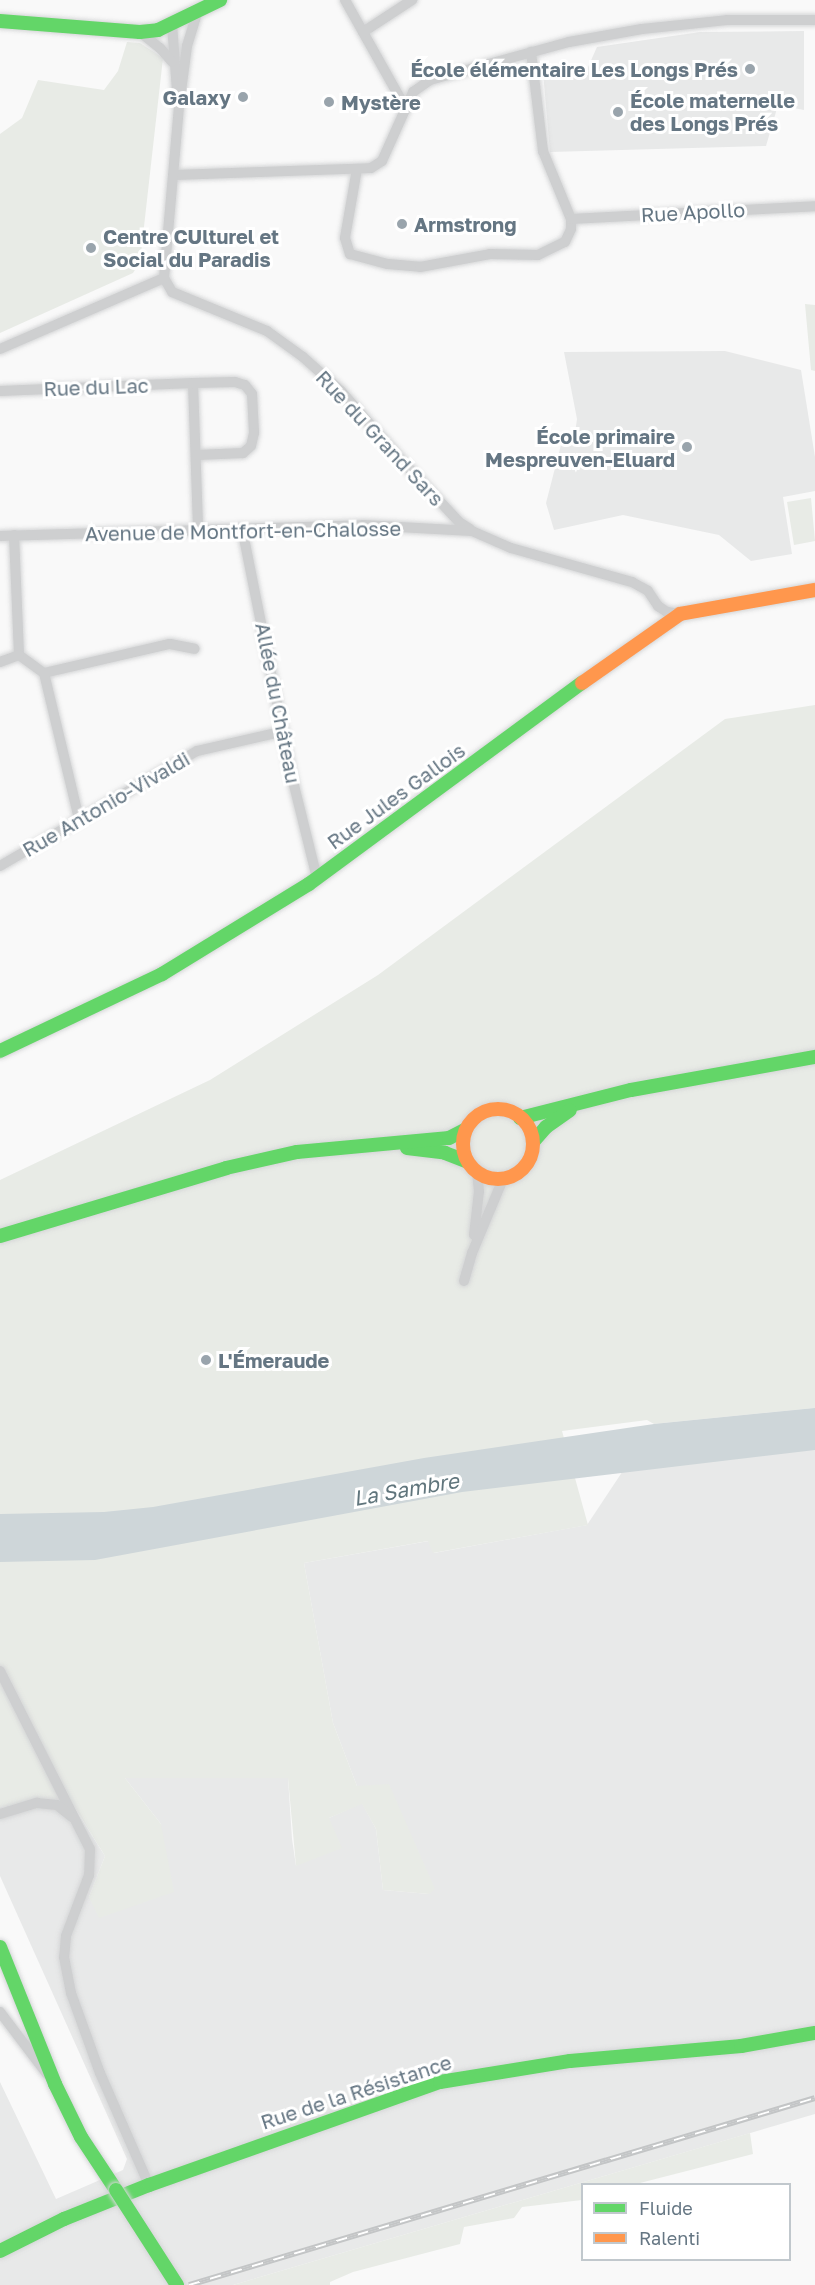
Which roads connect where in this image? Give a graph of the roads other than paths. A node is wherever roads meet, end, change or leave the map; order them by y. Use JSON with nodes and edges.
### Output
{"nodes":[{"id":1,"x":220,"y":0,"type":"edge"},
{"id":2,"x":345,"y":0,"type":"edge"},
{"id":3,"x":412,"y":0,"type":"edge"},
{"id":4,"x":197,"y":13,"type":"junction"},
{"id":5,"x":815,"y":20,"type":"edge"},
{"id":6,"x":0,"y":21,"type":"edge"},
{"id":7,"x":171,"y":24,"type":"junction"},
{"id":8,"x":140,"y":32,"type":"junction"},
{"id":9,"x":363,"y":32,"type":"junction"},
{"id":10,"x":531,"y":52,"type":"junction"},
{"id":11,"x":172,"y":62,"type":"junction"},
{"id":12,"x":179,"y":106,"type":"junction"},
{"id":13,"x":405,"y":107,"type":"junction"},
{"id":14,"x":357,"y":169,"type":"junction"},
{"id":15,"x":174,"y":175,"type":"junction"},
{"id":16,"x":815,"y":206,"type":"edge"},
{"id":17,"x":571,"y":219,"type":"junction"},
{"id":18,"x":164,"y":278,"type":"junction"},
{"id":19,"x":0,"y":349,"type":"edge"},
{"id":20,"x":193,"y":383,"type":"junction"},
{"id":21,"x":0,"y":391,"type":"edge"},
{"id":22,"x":197,"y":455,"type":"junction"},
{"id":23,"x":242,"y":528,"type":"junction"},
{"id":24,"x":198,"y":529,"type":"junction"},
{"id":25,"x":472,"y":531,"type":"junction"},
{"id":26,"x":0,"y":536,"type":"edge"},
{"id":27,"x":14,"y":536,"type":"junction"},
{"id":28,"x":815,"y":590,"type":"edge"},
{"id":29,"x":680,"y":614,"type":"junction"},
{"id":30,"x":195,"y":649,"type":"dead end"},
{"id":31,"x":19,"y":655,"type":"junction"},
{"id":32,"x":0,"y":662,"type":"edge"},
{"id":33,"x":44,"y":673,"type":"junction"},
{"id":34,"x":284,"y":731,"type":"junction"},
{"id":35,"x":79,"y":819,"type":"junction"},
{"id":36,"x":0,"y":866,"type":"edge"},
{"id":37,"x":317,"y":878,"type":"junction"},
{"id":38,"x":0,"y":1051,"type":"edge"},
{"id":39,"x":815,"y":1057,"type":"edge"},
{"id":40,"x":580,"y":1104,"type":"junction"},
{"id":41,"x":520,"y":1118,"type":"junction"},
{"id":42,"x":465,"y":1130,"type":"junction"},
{"id":43,"x":533,"y":1142,"type":"junction"},
{"id":44,"x":384,"y":1145,"type":"junction"},
{"id":45,"x":466,"y":1161,"type":"junction"},
{"id":46,"x":477,"y":1172,"type":"junction"},
{"id":47,"x":503,"y":1179,"type":"junction"},
{"id":48,"x":0,"y":1236,"type":"edge"},
{"id":49,"x":472,"y":1253,"type":"junction"},
{"id":50,"x":465,"y":1281,"type":"dead end"},
{"id":51,"x":0,"y":1671,"type":"edge"},
{"id":52,"x":0,"y":1814,"type":"edge"},
{"id":53,"x":77,"y":1821,"type":"junction"},
{"id":54,"x":0,"y":1947,"type":"edge"},
{"id":55,"x":0,"y":2012,"type":"edge"},
{"id":56,"x":815,"y":2033,"type":"edge"},
{"id":57,"x":56,"y":2084,"type":"junction"},
{"id":58,"x":149,"y":2185,"type":"junction"},
{"id":59,"x":0,"y":2251,"type":"edge"},
{"id":60,"x":177,"y":2285,"type":"edge"}],
"edges":[{"from":1,"to":4,"type":"street"},
{"from":2,"to":9,"type":"street"},
{"from":3,"to":9,"type":"street"},
{"from":4,"to":7,"type":"street"},
{"from":4,"to":12,"type":"street"},
{"from":5,"to":10,"type":"street"},
{"from":6,"to":8,"type":"street"},
{"from":7,"to":8,"type":"street"},
{"from":7,"to":11,"type":"street"},
{"from":8,"to":11,"type":"street"},
{"from":9,"to":13,"type":"street"},
{"from":10,"to":13,"type":"street"},
{"from":10,"to":17,"type":"street"},
{"from":11,"to":12,"type":"street"},
{"from":12,"to":15,"type":"street"},
{"from":13,"to":14,"type":"street"},
{"from":14,"to":15,"type":"street"},
{"from":14,"to":17,"type":"street"},
{"from":15,"to":18,"type":"street"},
{"from":16,"to":17,"type":"street","name":"Rue Apollo"},
{"from":18,"to":19,"type":"street"},
{"from":18,"to":25,"type":"street","name":"Rue du Grand Sars"},
{"from":20,"to":21,"type":"street","name":"Rue du Lac"},
{"from":20,"to":22,"type":"street"},
{"from":20,"to":22,"type":"street","name":"Rue du Lac"},
{"from":22,"to":24,"type":"street"},
{"from":23,"to":24,"type":"street","name":"Avenue de Montfort-en-Chalosse"},
{"from":23,"to":25,"type":"street","name":"Avenue de Montfort-en-Chalosse"},
{"from":23,"to":34,"type":"street","name":"Allée du Château"},
{"from":24,"to":27,"type":"street","name":"Avenue de Montfort-en-Chalosse"},
{"from":25,"to":29,"type":"street","name":"Avenue de Montfort-en-Chalosse"},
{"from":26,"to":27,"type":"street","name":"Avenue de Montfort-en-Chalosse"},
{"from":27,"to":31,"type":"street"},
{"from":28,"to":29,"type":"street","name":"Rue Jules Gallois"},
{"from":29,"to":37,"type":"street","name":"Rue Jules Gallois"},
{"from":30,"to":33,"type":"street"},
{"from":31,"to":32,"type":"street"},
{"from":31,"to":33,"type":"street"},
{"from":33,"to":35,"type":"street"},
{"from":34,"to":35,"type":"street","name":"Rue Antonio-Vivaldi"},
{"from":34,"to":37,"type":"street","name":"Allée du Château"},
{"from":35,"to":36,"type":"street","name":"Rue Antonio-Vivaldi"},
{"from":37,"to":38,"type":"street","name":"Rue Jules Gallois"},
{"from":39,"to":40,"type":"street"},
{"from":40,"to":41,"type":"street"},
{"from":40,"to":43,"type":"street"},
{"from":41,"to":42,"type":"street"},
{"from":41,"to":43,"type":"street"},
{"from":42,"to":44,"type":"street"},
{"from":42,"to":45,"type":"street"},
{"from":43,"to":47,"type":"street"},
{"from":44,"to":45,"type":"street"},
{"from":44,"to":48,"type":"street"},
{"from":45,"to":46,"type":"street"},
{"from":46,"to":47,"type":"street"},
{"from":46,"to":49,"type":"street"},
{"from":47,"to":49,"type":"street"},
{"from":49,"to":50,"type":"street"},
{"from":51,"to":53,"type":"street"},
{"from":52,"to":53,"type":"street"},
{"from":53,"to":58,"type":"street"},
{"from":54,"to":57,"type":"street"},
{"from":55,"to":57,"type":"street"},
{"from":56,"to":58,"type":"street","name":"Rue de la Résistance"},
{"from":57,"to":60,"type":"street","bridge":true},
{"from":58,"to":59,"type":"street","name":"Rue de la Résistance"}]}
